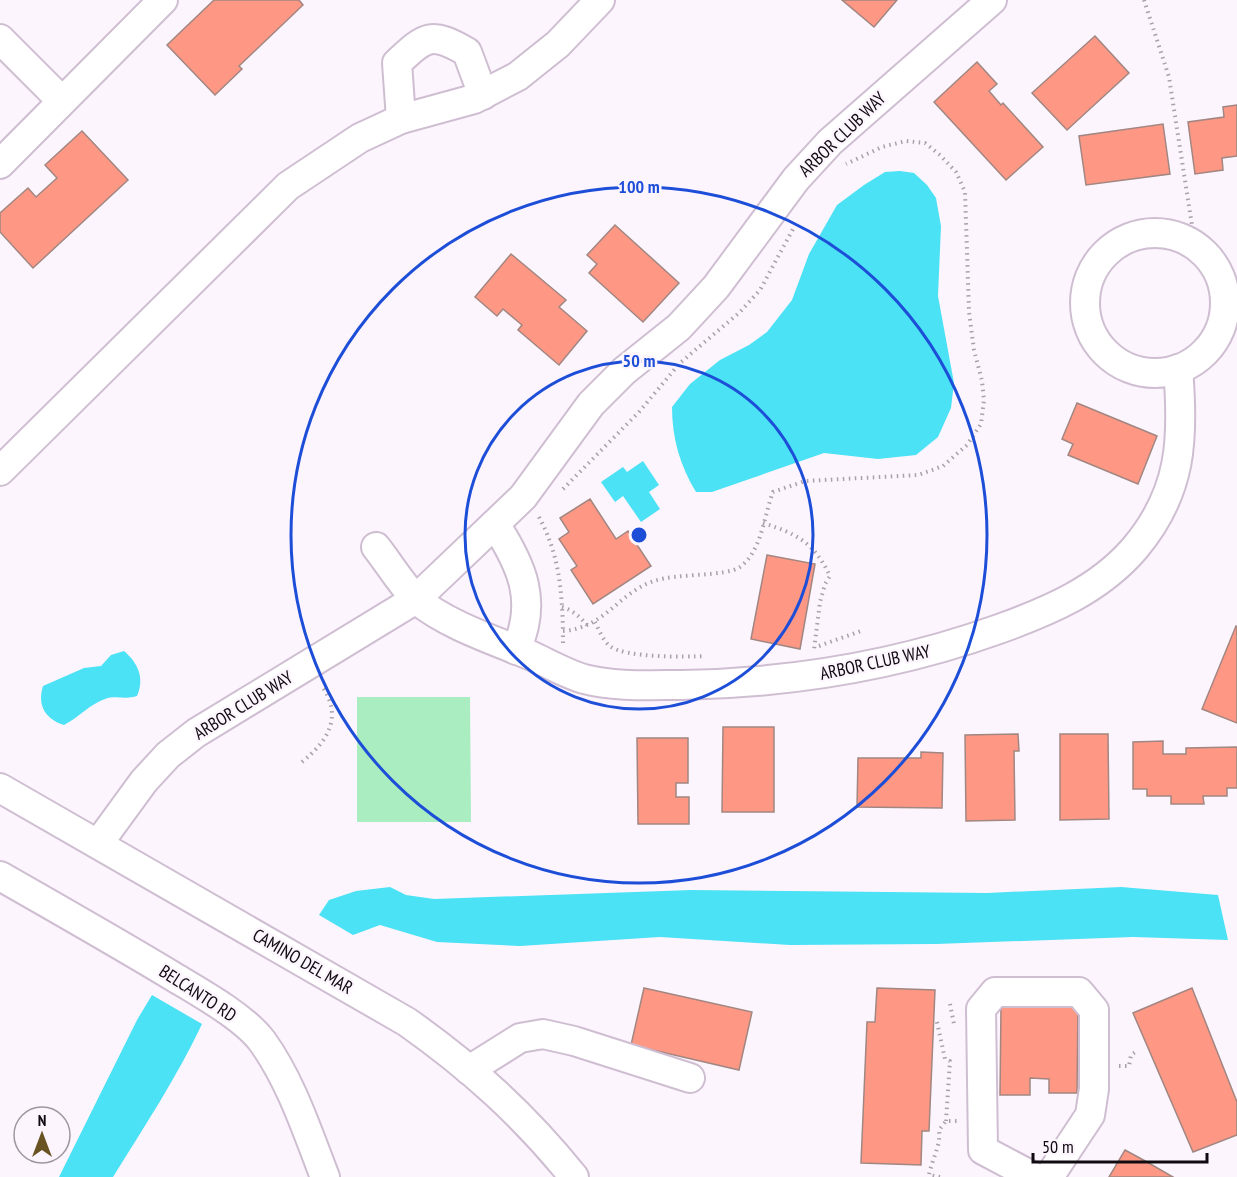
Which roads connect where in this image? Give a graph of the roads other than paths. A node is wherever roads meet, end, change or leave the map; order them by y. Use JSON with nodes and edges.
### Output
{"nodes":[{"id":1,"x":163,"y":0,"type":"edge"},
{"id":2,"x":600,"y":0,"type":"edge"},
{"id":3,"x":992,"y":0,"type":"edge"},
{"id":4,"x":0,"y":39,"type":"edge"},
{"id":5,"x":483,"y":95,"type":"junction"},
{"id":6,"x":62,"y":100,"type":"junction"},
{"id":7,"x":401,"y":119,"type":"junction"},
{"id":8,"x":0,"y":164,"type":"edge"},
{"id":9,"x":1178,"y":369,"type":"junction"},
{"id":10,"x":0,"y":471,"type":"edge"},
{"id":11,"x":495,"y":524,"type":"junction"},
{"id":12,"x":376,"y":547,"type":"dead end"},
{"id":13,"x":416,"y":599,"type":"junction"},
{"id":14,"x":516,"y":650,"type":"junction"},
{"id":15,"x":0,"y":788,"type":"edge"},
{"id":16,"x":98,"y":844,"type":"junction"},
{"id":17,"x":0,"y":876,"type":"edge"},
{"id":18,"x":470,"y":1070,"type":"junction"},
{"id":19,"x":690,"y":1078,"type":"dead end"},
{"id":20,"x":325,"y":1177,"type":"edge"},
{"id":21,"x":574,"y":1177,"type":"edge"},
{"id":22,"x":1034,"y":1177,"type":"edge"},
{"id":23,"x":1049,"y":1177,"type":"edge"}],
"edges":[{"from":1,"to":6,"type":"street"},
{"from":2,"to":5,"type":"street"},
{"from":3,"to":11,"type":"street","name":"ARBOR CLUB WAY"},
{"from":4,"to":6,"type":"street"},
{"from":5,"to":7,"type":"street"},
{"from":5,"to":7,"type":"street"},
{"from":6,"to":8,"type":"street"},
{"from":7,"to":10,"type":"street"},
{"from":9,"to":9,"type":"street"},
{"from":9,"to":14,"type":"street","name":"ARBOR CLUB WAY"},
{"from":11,"to":13,"type":"street","name":"ARBOR CLUB WAY"},
{"from":11,"to":14,"type":"street"},
{"from":12,"to":13,"type":"street"},
{"from":13,"to":14,"type":"street","name":"ARBOR CLUB WAY"},
{"from":13,"to":16,"type":"street","name":"ARBOR CLUB WAY"},
{"from":15,"to":16,"type":"street","name":"CAMINO DEL MAR"},
{"from":16,"to":18,"type":"street","name":"CAMINO DEL MAR"},
{"from":17,"to":20,"type":"street","name":"BELCANTO RD"},
{"from":18,"to":19,"type":"street"},
{"from":18,"to":21,"type":"street","name":"CAMINO DEL MAR"},
{"from":22,"to":23,"type":"street"}]}
